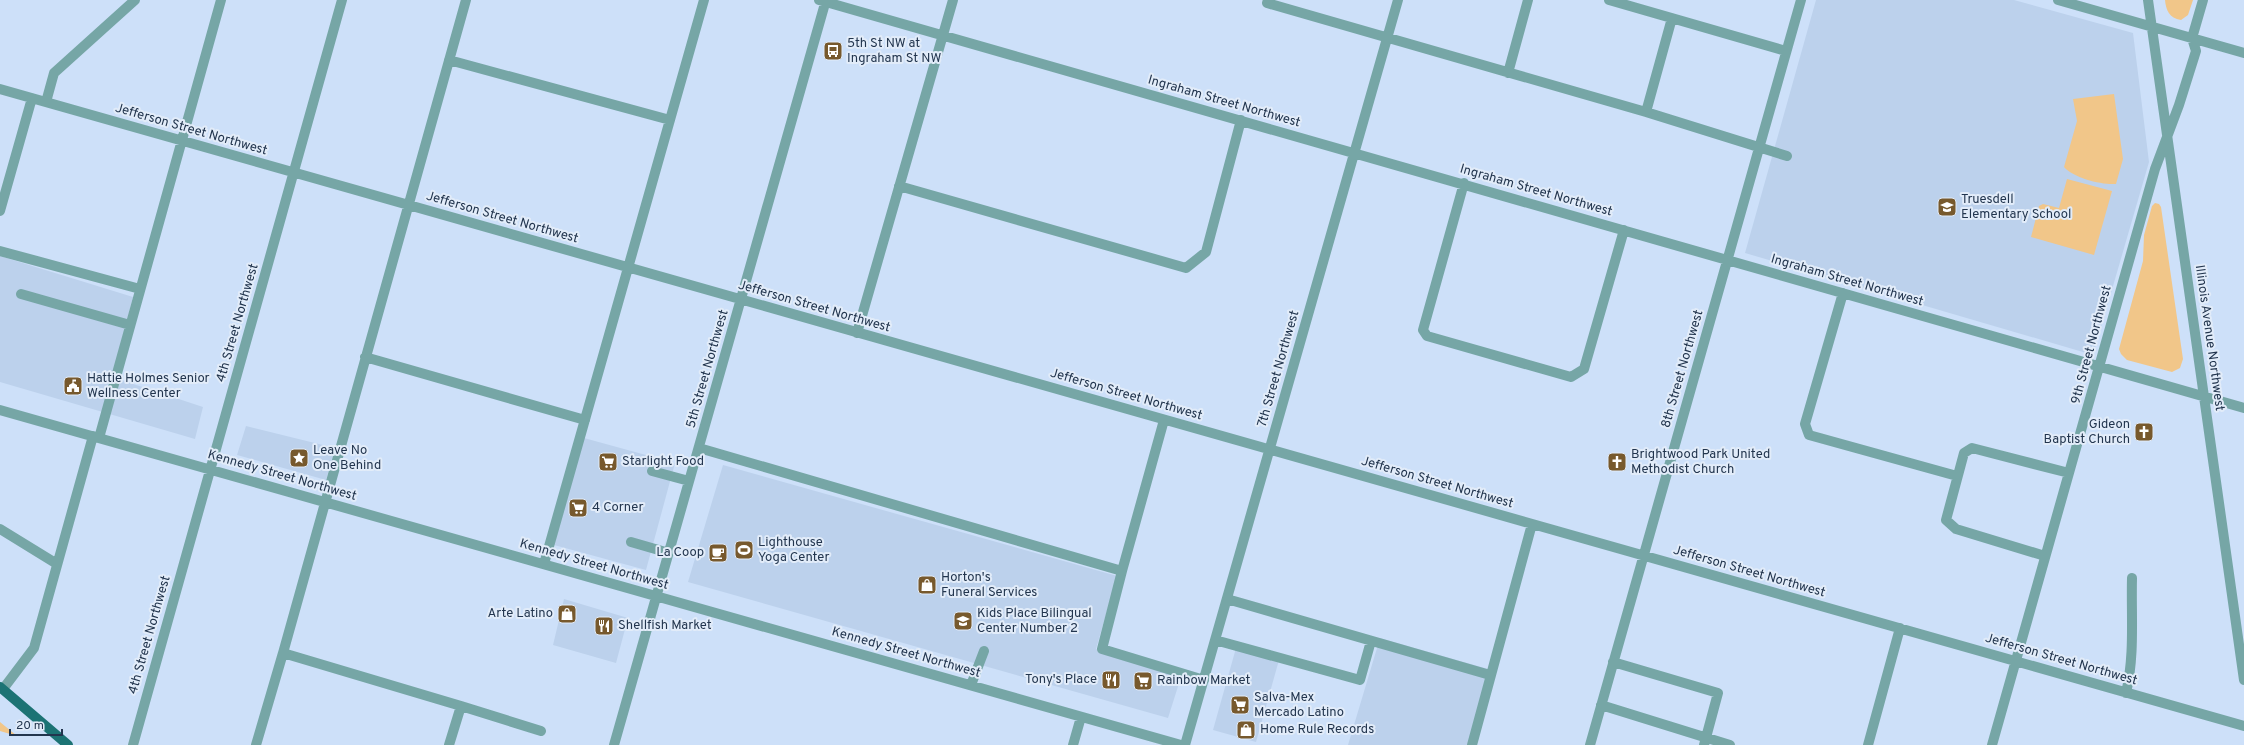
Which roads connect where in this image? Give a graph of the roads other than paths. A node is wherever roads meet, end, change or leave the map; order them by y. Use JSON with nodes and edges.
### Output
{"nodes":[{"id":1,"x":135,"y":0,"type":"edge"},
{"id":2,"x":221,"y":0,"type":"edge"},
{"id":3,"x":342,"y":0,"type":"edge"},
{"id":4,"x":466,"y":0,"type":"edge"},
{"id":5,"x":704,"y":0,"type":"edge"},
{"id":6,"x":953,"y":0,"type":"edge"},
{"id":7,"x":1268,"y":0,"type":"edge"},
{"id":8,"x":1398,"y":0,"type":"edge"},
{"id":9,"x":1528,"y":0,"type":"edge"},
{"id":10,"x":1609,"y":0,"type":"edge"},
{"id":11,"x":1801,"y":0,"type":"edge"},
{"id":12,"x":2058,"y":0,"type":"edge"},
{"id":13,"x":2148,"y":0,"type":"edge"},
{"id":14,"x":2203,"y":0,"type":"edge"},
{"id":15,"x":824,"y":1,"type":"edge"},
{"id":16,"x":1672,"y":18,"type":"junction"},
{"id":17,"x":2152,"y":26,"type":"junction"},
{"id":18,"x":943,"y":35,"type":"junction"},
{"id":19,"x":2192,"y":38,"type":"junction"},
{"id":20,"x":1386,"y":39,"type":"junction"},
{"id":21,"x":1786,"y":52,"type":"junction"},
{"id":22,"x":2244,"y":53,"type":"edge"},
{"id":23,"x":449,"y":60,"type":"junction"},
{"id":24,"x":1508,"y":73,"type":"junction"},
{"id":25,"x":0,"y":89,"type":"edge"},
{"id":26,"x":32,"y":98,"type":"junction"},
{"id":27,"x":46,"y":102,"type":"junction"},
{"id":28,"x":1646,"y":112,"type":"junction"},
{"id":29,"x":670,"y":120,"type":"junction"},
{"id":30,"x":1241,"y":120,"type":"junction"},
{"id":31,"x":2167,"y":136,"type":"junction"},
{"id":32,"x":182,"y":141,"type":"junction"},
{"id":33,"x":1760,"y":147,"type":"junction"},
{"id":34,"x":1354,"y":152,"type":"junction"},
{"id":35,"x":1787,"y":156,"type":"dead end"},
{"id":36,"x":294,"y":173,"type":"junction"},
{"id":37,"x":1464,"y":183,"type":"junction"},
{"id":38,"x":899,"y":186,"type":"junction"},
{"id":39,"x":408,"y":205,"type":"junction"},
{"id":40,"x":0,"y":211,"type":"edge"},
{"id":41,"x":1624,"y":230,"type":"junction"},
{"id":42,"x":0,"y":251,"type":"edge"},
{"id":43,"x":1727,"y":260,"type":"junction"},
{"id":44,"x":628,"y":267,"type":"junction"},
{"id":45,"x":140,"y":289,"type":"junction"},
{"id":46,"x":1843,"y":293,"type":"junction"},
{"id":47,"x":21,"y":294,"type":"dead end"},
{"id":48,"x":741,"y":299,"type":"junction"},
{"id":49,"x":130,"y":325,"type":"junction"},
{"id":50,"x":857,"y":333,"type":"junction"},
{"id":51,"x":365,"y":357,"type":"junction"},
{"id":52,"x":2099,"y":367,"type":"junction"},
{"id":53,"x":2204,"y":397,"type":"junction"},
{"id":54,"x":2244,"y":408,"type":"edge"},
{"id":55,"x":0,"y":410,"type":"edge"},
{"id":56,"x":585,"y":420,"type":"junction"},
{"id":57,"x":1164,"y":420,"type":"junction"},
{"id":58,"x":96,"y":437,"type":"junction"},
{"id":59,"x":698,"y":448,"type":"junction"},
{"id":60,"x":1270,"y":449,"type":"junction"},
{"id":61,"x":210,"y":469,"type":"junction"},
{"id":62,"x":652,"y":471,"type":"dead end"},
{"id":63,"x":2069,"y":473,"type":"junction"},
{"id":64,"x":1957,"y":476,"type":"junction"},
{"id":65,"x":689,"y":481,"type":"junction"},
{"id":66,"x":325,"y":502,"type":"junction"},
{"id":67,"x":1532,"y":524,"type":"junction"},
{"id":68,"x":0,"y":529,"type":"edge"},
{"id":69,"x":631,"y":542,"type":"dead end"},
{"id":70,"x":669,"y":553,"type":"junction"},
{"id":71,"x":1643,"y":555,"type":"junction"},
{"id":72,"x":2045,"y":556,"type":"junction"},
{"id":73,"x":57,"y":564,"type":"junction"},
{"id":74,"x":544,"y":564,"type":"junction"},
{"id":75,"x":1122,"y":571,"type":"junction"},
{"id":76,"x":2132,"y":578,"type":"dead end"},
{"id":77,"x":656,"y":596,"type":"junction"},
{"id":78,"x":1227,"y":599,"type":"junction"},
{"id":79,"x":1900,"y":628,"type":"junction"},
{"id":80,"x":1215,"y":640,"type":"junction"},
{"id":81,"x":1371,"y":641,"type":"junction"},
{"id":82,"x":984,"y":651,"type":"dead end"},
{"id":83,"x":283,"y":653,"type":"junction"},
{"id":84,"x":2016,"y":661,"type":"junction"},
{"id":85,"x":1613,"y":662,"type":"junction"},
{"id":86,"x":1490,"y":675,"type":"junction"},
{"id":87,"x":1204,"y":680,"type":"junction"},
{"id":88,"x":2244,"y":680,"type":"edge"},
{"id":89,"x":971,"y":686,"type":"junction"},
{"id":90,"x":1,"y":688,"type":"edge"},
{"id":91,"x":2126,"y":693,"type":"junction"},
{"id":92,"x":1601,"y":705,"type":"junction"},
{"id":93,"x":461,"y":706,"type":"junction"},
{"id":94,"x":1081,"y":717,"type":"junction"},
{"id":95,"x":2244,"y":726,"type":"edge"},
{"id":96,"x":541,"y":731,"type":"dead end"},
{"id":97,"x":1705,"y":741,"type":"edge"},
{"id":98,"x":68,"y":745,"type":"edge"},
{"id":99,"x":132,"y":745,"type":"edge"},
{"id":100,"x":256,"y":745,"type":"edge"},
{"id":101,"x":449,"y":745,"type":"edge"},
{"id":102,"x":614,"y":745,"type":"edge"},
{"id":103,"x":1073,"y":745,"type":"edge"},
{"id":104,"x":1181,"y":745,"type":"edge"},
{"id":105,"x":1185,"y":745,"type":"edge"},
{"id":106,"x":1472,"y":745,"type":"edge"},
{"id":107,"x":1590,"y":745,"type":"edge"},
{"id":108,"x":1730,"y":745,"type":"edge"},
{"id":109,"x":1868,"y":745,"type":"edge"},
{"id":110,"x":1992,"y":745,"type":"edge"}],
"edges":[{"from":1,"to":27,"type":"street"},
{"from":2,"to":32,"type":"street"},
{"from":3,"to":36,"type":"street","name":"4th Street Northwest"},
{"from":4,"to":23,"type":"street"},
{"from":5,"to":29,"type":"street"},
{"from":6,"to":18,"type":"street"},
{"from":7,"to":20,"type":"street"},
{"from":8,"to":20,"type":"street","name":"7th Street Northwest"},
{"from":9,"to":24,"type":"street"},
{"from":10,"to":16,"type":"street"},
{"from":11,"to":21,"type":"street","name":"8th Street Northwest"},
{"from":12,"to":17,"type":"street"},
{"from":13,"to":17,"type":"street","name":"Illinois Avenue Northwest"},
{"from":14,"to":19,"type":"street","name":"9th Street Northwest"},
{"from":15,"to":18,"type":"street","name":"Ingraham Street Northwest"},
{"from":15,"to":48,"type":"street","name":"5th Street Northwest"},
{"from":16,"to":21,"type":"street"},
{"from":16,"to":28,"type":"street"},
{"from":17,"to":19,"type":"street"},
{"from":17,"to":31,"type":"street","name":"Illinois Avenue Northwest"},
{"from":18,"to":30,"type":"street","name":"Ingraham Street Northwest"},
{"from":18,"to":38,"type":"street"},
{"from":19,"to":22,"type":"street"},
{"from":19,"to":31,"type":"street","name":"9th Street Northwest"},
{"from":20,"to":24,"type":"street"},
{"from":20,"to":34,"type":"street","name":"7th Street Northwest"},
{"from":21,"to":33,"type":"street","name":"8th Street Northwest"},
{"from":23,"to":29,"type":"street"},
{"from":23,"to":39,"type":"street"},
{"from":24,"to":28,"type":"street"},
{"from":25,"to":26,"type":"street","name":"Jefferson Street Northwest"},
{"from":26,"to":27,"type":"street","name":"Jefferson Street Northwest"},
{"from":26,"to":40,"type":"street"},
{"from":27,"to":32,"type":"street","name":"Jefferson Street Northwest"},
{"from":28,"to":33,"type":"street"},
{"from":29,"to":44,"type":"street"},
{"from":30,"to":34,"type":"street","name":"Ingraham Street Northwest"},
{"from":30,"to":38,"type":"street"},
{"from":31,"to":52,"type":"street","name":"9th Street Northwest"},
{"from":31,"to":53,"type":"street","name":"Illinois Avenue Northwest"},
{"from":32,"to":36,"type":"street","name":"Jefferson Street Northwest"},
{"from":32,"to":45,"type":"street"},
{"from":33,"to":35,"type":"street"},
{"from":33,"to":43,"type":"street","name":"8th Street Northwest"},
{"from":34,"to":37,"type":"street","name":"Ingraham Street Northwest"},
{"from":34,"to":60,"type":"street","name":"7th Street Northwest"},
{"from":36,"to":39,"type":"street","name":"Jefferson Street Northwest"},
{"from":36,"to":61,"type":"street","name":"4th Street Northwest"},
{"from":37,"to":41,"type":"street","name":"Ingraham Street Northwest"},
{"from":37,"to":41,"type":"street"},
{"from":38,"to":50,"type":"street"},
{"from":39,"to":44,"type":"street","name":"Jefferson Street Northwest"},
{"from":39,"to":51,"type":"street"},
{"from":41,"to":43,"type":"street","name":"Ingraham Street Northwest"},
{"from":42,"to":45,"type":"street"},
{"from":43,"to":46,"type":"street","name":"Ingraham Street Northwest"},
{"from":43,"to":71,"type":"street","name":"8th Street Northwest"},
{"from":44,"to":48,"type":"street","name":"Jefferson Street Northwest"},
{"from":44,"to":56,"type":"street"},
{"from":45,"to":49,"type":"street"},
{"from":46,"to":52,"type":"street","name":"Ingraham Street Northwest"},
{"from":46,"to":64,"type":"street"},
{"from":47,"to":49,"type":"street"},
{"from":48,"to":50,"type":"street","name":"Jefferson Street Northwest"},
{"from":48,"to":59,"type":"street","name":"5th Street Northwest"},
{"from":49,"to":58,"type":"street"},
{"from":50,"to":57,"type":"street","name":"Jefferson Street Northwest"},
{"from":51,"to":56,"type":"street"},
{"from":51,"to":66,"type":"street"},
{"from":52,"to":53,"type":"street","name":"Ingraham Street Northwest"},
{"from":52,"to":63,"type":"street","name":"9th Street Northwest"},
{"from":53,"to":54,"type":"street","name":"Ingraham Street Northwest"},
{"from":53,"to":88,"type":"street","name":"Illinois Avenue Northwest"},
{"from":55,"to":58,"type":"street","name":"Kennedy Street Northwest"},
{"from":56,"to":74,"type":"street"},
{"from":57,"to":60,"type":"street","name":"Jefferson Street Northwest"},
{"from":57,"to":75,"type":"street"},
{"from":58,"to":61,"type":"street","name":"Kennedy Street Northwest"},
{"from":58,"to":73,"type":"street"},
{"from":59,"to":65,"type":"street","name":"5th Street Northwest"},
{"from":59,"to":75,"type":"street"},
{"from":60,"to":67,"type":"street","name":"Jefferson Street Northwest"},
{"from":60,"to":78,"type":"street","name":"7th Street Northwest"},
{"from":61,"to":66,"type":"street","name":"Kennedy Street Northwest"},
{"from":61,"to":99,"type":"street","name":"4th Street Northwest"},
{"from":62,"to":65,"type":"street"},
{"from":63,"to":64,"type":"street"},
{"from":63,"to":72,"type":"street","name":"9th Street Northwest"},
{"from":64,"to":72,"type":"street"},
{"from":65,"to":70,"type":"street","name":"5th Street Northwest"},
{"from":66,"to":74,"type":"street","name":"Kennedy Street Northwest"},
{"from":66,"to":83,"type":"street"},
{"from":67,"to":71,"type":"street","name":"Jefferson Street Northwest"},
{"from":67,"to":86,"type":"street"},
{"from":68,"to":73,"type":"street"},
{"from":69,"to":70,"type":"street"},
{"from":70,"to":77,"type":"street","name":"5th Street Northwest"},
{"from":71,"to":79,"type":"street","name":"Jefferson Street Northwest"},
{"from":71,"to":85,"type":"street","name":"8th Street Northwest"},
{"from":72,"to":84,"type":"street","name":"9th Street Northwest"},
{"from":73,"to":90,"type":"street"},
{"from":74,"to":77,"type":"street","name":"Kennedy Street Northwest"},
{"from":75,"to":87,"type":"street"},
{"from":76,"to":91,"type":"street"},
{"from":77,"to":89,"type":"street","name":"Kennedy Street Northwest"},
{"from":77,"to":102,"type":"street","name":"5th Street Northwest"},
{"from":78,"to":80,"type":"street","name":"7th Street Northwest"},
{"from":78,"to":81,"type":"street"},
{"from":79,"to":84,"type":"street","name":"Jefferson Street Northwest"},
{"from":79,"to":109,"type":"street"},
{"from":80,"to":81,"type":"street"},
{"from":80,"to":87,"type":"street","name":"7th Street Northwest"},
{"from":81,"to":86,"type":"street"},
{"from":82,"to":89,"type":"street"},
{"from":83,"to":93,"type":"street"},
{"from":83,"to":100,"type":"street"},
{"from":84,"to":91,"type":"street","name":"Jefferson Street Northwest"},
{"from":84,"to":110,"type":"street","name":"9th Street Northwest"},
{"from":85,"to":92,"type":"street","name":"8th Street Northwest"},
{"from":85,"to":97,"type":"street"},
{"from":86,"to":106,"type":"street"},
{"from":87,"to":105,"type":"street","name":"7th Street Northwest"},
{"from":89,"to":94,"type":"street","name":"Kennedy Street Northwest"},
{"from":90,"to":98,"type":"main road"},
{"from":91,"to":95,"type":"street","name":"Jefferson Street Northwest"},
{"from":92,"to":97,"type":"street"},
{"from":92,"to":107,"type":"street","name":"8th Street Northwest"},
{"from":93,"to":96,"type":"street"},
{"from":93,"to":101,"type":"street"},
{"from":94,"to":103,"type":"street"},
{"from":94,"to":104,"type":"street","name":"Kennedy Street Northwest"},
{"from":97,"to":108,"type":"street"}]}
